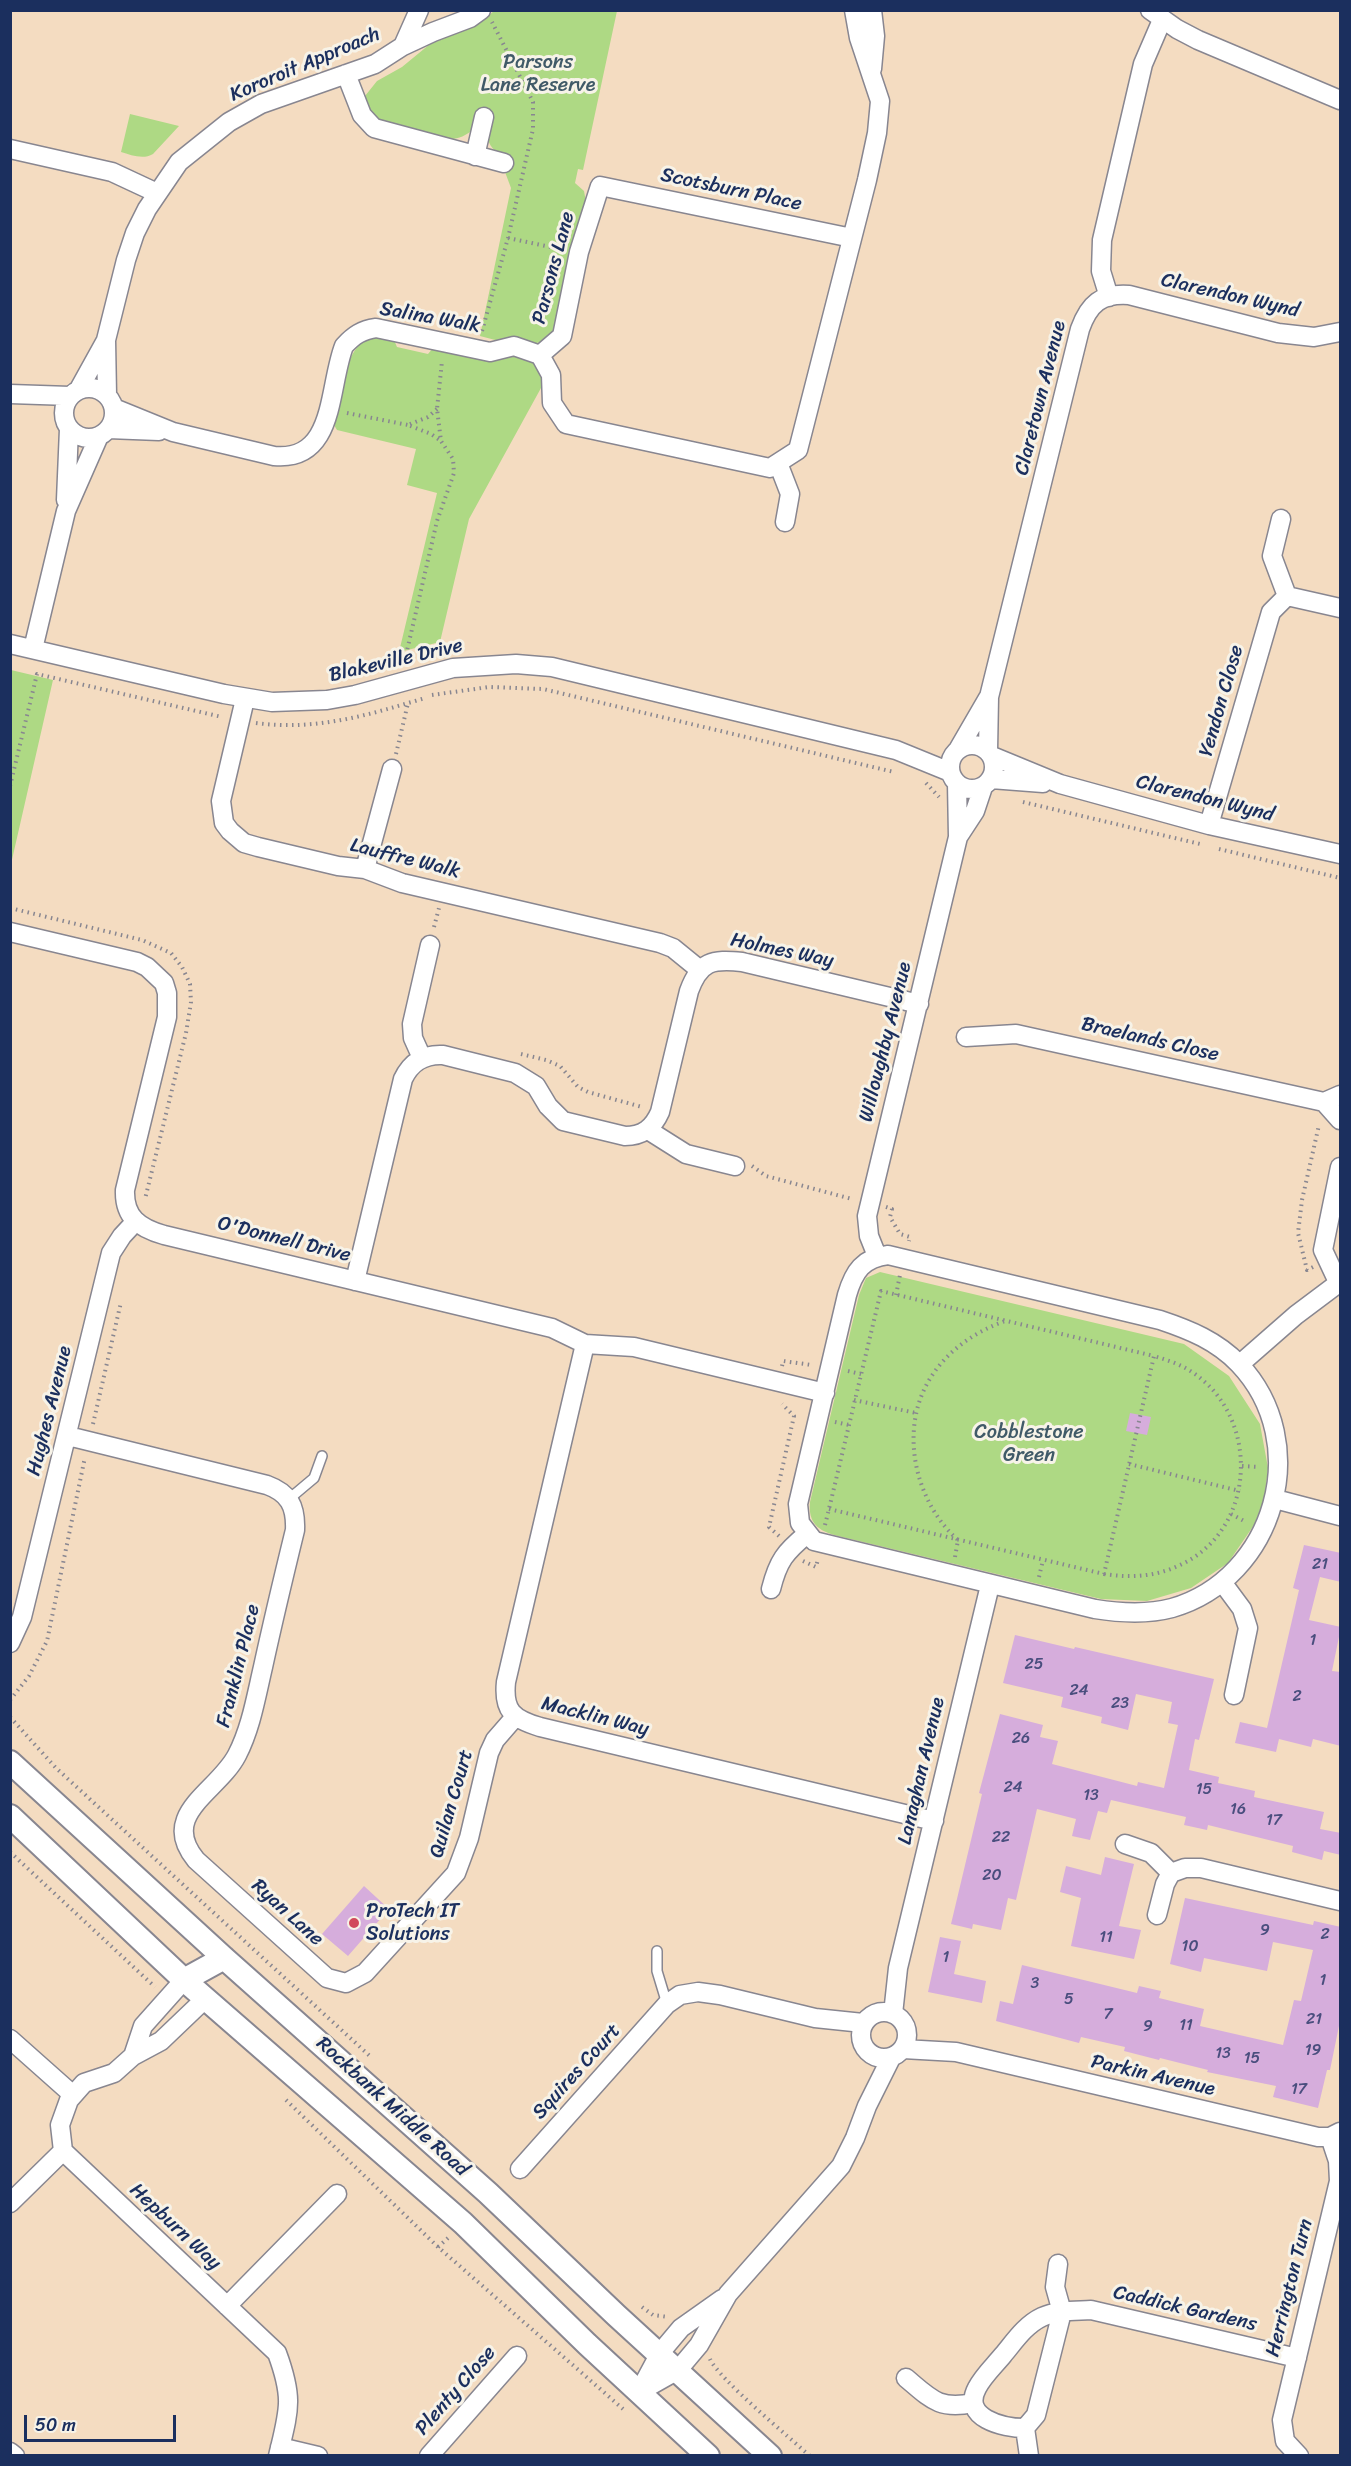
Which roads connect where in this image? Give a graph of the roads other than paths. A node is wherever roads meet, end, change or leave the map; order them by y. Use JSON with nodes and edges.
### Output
{"nodes":[{"id":1,"x":481,"y":10,"type":"edge"},
{"id":2,"x":854,"y":10,"type":"edge"},
{"id":3,"x":872,"y":10,"type":"edge"},
{"id":4,"x":418,"y":13,"type":"edge"},
{"id":5,"x":1157,"y":14,"type":"edge"},
{"id":6,"x":446,"y":27,"type":"junction"},
{"id":7,"x":403,"y":46,"type":"junction"},
{"id":8,"x":346,"y":74,"type":"junction"},
{"id":9,"x":872,"y":77,"type":"junction"},
{"id":10,"x":1341,"y":100,"type":"edge"},
{"id":11,"x":484,"y":117,"type":"dead end"},
{"id":12,"x":10,"y":148,"type":"edge"},
{"id":13,"x":474,"y":156,"type":"junction"},
{"id":14,"x":504,"y":164,"type":"dead end"},
{"id":15,"x":600,"y":186,"type":"joint"},
{"id":16,"x":158,"y":193,"type":"junction"},
{"id":17,"x":852,"y":238,"type":"junction"},
{"id":18,"x":1109,"y":297,"type":"junction"},
{"id":19,"x":1341,"y":332,"type":"edge"},
{"id":20,"x":106,"y":340,"type":"junction"},
{"id":21,"x":540,"y":354,"type":"junction"},
{"id":22,"x":74,"y":393,"type":"junction"},
{"id":23,"x":14,"y":394,"type":"edge"},
{"id":24,"x":110,"y":402,"type":"junction"},
{"id":25,"x":67,"y":423,"type":"junction"},
{"id":26,"x":104,"y":432,"type":"junction"},
{"id":27,"x":173,"y":432,"type":"junction"},
{"id":28,"x":778,"y":463,"type":"junction"},
{"id":29,"x":66,"y":511,"type":"junction"},
{"id":30,"x":1281,"y":519,"type":"dead end"},
{"id":31,"x":785,"y":522,"type":"dead end"},
{"id":32,"x":1287,"y":596,"type":"junction"},
{"id":33,"x":1341,"y":608,"type":"edge"},
{"id":34,"x":10,"y":644,"type":"edge"},
{"id":35,"x":33,"y":649,"type":"junction"},
{"id":36,"x":989,"y":697,"type":"junction"},
{"id":37,"x":245,"y":699,"type":"junction"},
{"id":38,"x":896,"y":750,"type":"junction"},
{"id":39,"x":956,"y":751,"type":"junction"},
{"id":40,"x":990,"y":753,"type":"junction"},
{"id":41,"x":392,"y":769,"type":"road end"},
{"id":42,"x":953,"y":778,"type":"junction"},
{"id":43,"x":987,"y":783,"type":"junction"},
{"id":44,"x":1059,"y":784,"type":"junction"},
{"id":45,"x":1209,"y":825,"type":"junction"},
{"id":46,"x":958,"y":837,"type":"junction"},
{"id":47,"x":1341,"y":854,"type":"edge"},
{"id":48,"x":365,"y":869,"type":"junction"},
{"id":49,"x":10,"y":932,"type":"edge"},
{"id":50,"x":429,"y":945,"type":"road end"},
{"id":51,"x":700,"y":970,"type":"junction"},
{"id":52,"x":919,"y":1004,"type":"junction"},
{"id":53,"x":966,"y":1037,"type":"dead end"},
{"id":54,"x":422,"y":1058,"type":"junction"},
{"id":55,"x":1332,"y":1098,"type":"edge"},
{"id":56,"x":1341,"y":1120,"type":"edge"},
{"id":57,"x":648,"y":1130,"type":"junction"},
{"id":58,"x":735,"y":1166,"type":"dead end"},
{"id":59,"x":1341,"y":1167,"type":"edge"},
{"id":60,"x":135,"y":1222,"type":"junction"},
{"id":61,"x":877,"y":1256,"type":"junction"},
{"id":62,"x":355,"y":1281,"type":"junction"},
{"id":63,"x":1339,"y":1282,"type":"edge"},
{"id":64,"x":585,"y":1344,"type":"junction"},
{"id":65,"x":1240,"y":1364,"type":"junction"},
{"id":66,"x":825,"y":1393,"type":"junction"},
{"id":67,"x":68,"y":1436,"type":"junction"},
{"id":68,"x":322,"y":1456,"type":"dead end"},
{"id":69,"x":1275,"y":1498,"type":"junction"},
{"id":70,"x":290,"y":1499,"type":"junction"},
{"id":71,"x":1341,"y":1516,"type":"edge"},
{"id":72,"x":807,"y":1534,"type":"junction"},
{"id":73,"x":1222,"y":1582,"type":"junction"},
{"id":74,"x":990,"y":1585,"type":"junction"},
{"id":75,"x":771,"y":1588,"type":"dead end"},
{"id":76,"x":16,"y":1623,"type":"edge"},
{"id":77,"x":10,"y":1643,"type":"edge"},
{"id":78,"x":1234,"y":1695,"type":"dead end"},
{"id":79,"x":515,"y":1717,"type":"junction"},
{"id":80,"x":10,"y":1762,"type":"edge"},
{"id":81,"x":10,"y":1816,"type":"edge"},
{"id":82,"x":934,"y":1821,"type":"junction"},
{"id":83,"x":1125,"y":1844,"type":"dead end"},
{"id":84,"x":196,"y":1860,"type":"joint"},
{"id":85,"x":1171,"y":1873,"type":"junction"},
{"id":86,"x":1341,"y":1901,"type":"edge"},
{"id":87,"x":1157,"y":1915,"type":"dead end"},
{"id":88,"x":657,"y":1951,"type":"dead end"},
{"id":89,"x":224,"y":1958,"type":"junction"},
{"id":90,"x":184,"y":1980,"type":"junction"},
{"id":91,"x":355,"y":1980,"type":"joint"},
{"id":92,"x":206,"y":1998,"type":"junction"},
{"id":93,"x":667,"y":2004,"type":"junction"},
{"id":94,"x":873,"y":2029,"type":"junction"},
{"id":95,"x":906,"y":2029,"type":"junction"},
{"id":96,"x":10,"y":2038,"type":"edge"},
{"id":97,"x":956,"y":2052,"type":"junction"},
{"id":98,"x":897,"y":2053,"type":"junction"},
{"id":99,"x":133,"y":2056,"type":"junction"},
{"id":100,"x":73,"y":2095,"type":"junction"},
{"id":101,"x":867,"y":2106,"type":"junction"},
{"id":102,"x":1335,"y":2134,"type":"edge"},
{"id":103,"x":63,"y":2151,"type":"junction"},
{"id":104,"x":520,"y":2169,"type":"dead end"},
{"id":105,"x":337,"y":2194,"type":"dead end"},
{"id":106,"x":10,"y":2203,"type":"edge"},
{"id":107,"x":1335,"y":2221,"type":"edge"},
{"id":108,"x":1058,"y":2264,"type":"dead end"},
{"id":109,"x":728,"y":2294,"type":"junction"},
{"id":110,"x":227,"y":2306,"type":"junction"},
{"id":111,"x":1062,"y":2312,"type":"junction"},
{"id":112,"x":660,"y":2353,"type":"junction"},
{"id":113,"x":517,"y":2356,"type":"dead end"},
{"id":114,"x":1297,"y":2358,"type":"junction"},
{"id":115,"x":678,"y":2370,"type":"junction"},
{"id":116,"x":906,"y":2378,"type":"dead end"},
{"id":117,"x":639,"y":2392,"type":"junction"},
{"id":118,"x":973,"y":2403,"type":"junction"},
{"id":119,"x":1025,"y":2428,"type":"junction"},
{"id":120,"x":279,"y":2451,"type":"edge"},
{"id":121,"x":10,"y":2452,"type":"edge"},
{"id":122,"x":1291,"y":2453,"type":"edge"},
{"id":123,"x":15,"y":2456,"type":"edge"},
{"id":124,"x":318,"y":2456,"type":"edge"},
{"id":125,"x":429,"y":2456,"type":"edge"},
{"id":126,"x":708,"y":2456,"type":"edge"},
{"id":127,"x":770,"y":2456,"type":"edge"},
{"id":128,"x":1029,"y":2456,"type":"edge"}],
"edges":[{"from":1,"to":6,"type":"street","name":"Kororoit Approach"},
{"from":2,"to":9,"type":"street"},
{"from":3,"to":9,"type":"street"},
{"from":4,"to":6,"type":"street"},
{"from":4,"to":7,"type":"street","name":"Kororoit Approach"},
{"from":5,"to":10,"type":"street"},
{"from":5,"to":18,"type":"street"},
{"from":6,"to":7,"type":"street","name":"Kororoit Approach"},
{"from":7,"to":8,"type":"street","name":"Kororoit Approach"},
{"from":8,"to":13,"type":"street"},
{"from":8,"to":16,"type":"street","name":"Kororoit Approach"},
{"from":9,"to":17,"type":"street"},
{"from":11,"to":13,"type":"street"},
{"from":12,"to":16,"type":"street"},
{"from":13,"to":14,"type":"street"},
{"from":15,"to":17,"type":"street","name":"Scotsburn Place"},
{"from":15,"to":21,"type":"street","name":"Parsons Lane"},
{"from":16,"to":20,"type":"street","name":"Kororoit Approach"},
{"from":17,"to":28,"type":"street"},
{"from":18,"to":19,"type":"street","name":"Clarendon Wynd"},
{"from":18,"to":36,"type":"street","name":"Claretown Avenue"},
{"from":20,"to":22,"type":"street","name":"Kororoit Approach"},
{"from":20,"to":24,"type":"street","name":"Kororoit Approach"},
{"from":21,"to":27,"type":"street","name":"Salina Walk"},
{"from":21,"to":28,"type":"street"},
{"from":22,"to":23,"type":"street"},
{"from":22,"to":24,"type":"street"},
{"from":22,"to":25,"type":"street"},
{"from":23,"to":25,"type":"street"},
{"from":24,"to":26,"type":"street"},
{"from":24,"to":27,"type":"street","name":"Salina Walk"},
{"from":25,"to":26,"type":"street"},
{"from":25,"to":29,"type":"street"},
{"from":26,"to":27,"type":"street","name":"Salina Walk"},
{"from":26,"to":29,"type":"street"},
{"from":28,"to":31,"type":"street"},
{"from":29,"to":35,"type":"street"},
{"from":30,"to":32,"type":"street"},
{"from":32,"to":33,"type":"street"},
{"from":32,"to":45,"type":"street","name":"Yendon Close"},
{"from":34,"to":35,"type":"street","name":"Blakeville Drive"},
{"from":35,"to":37,"type":"street","name":"Blakeville Drive"},
{"from":36,"to":39,"type":"street","name":"Claretown Avenue"},
{"from":36,"to":40,"type":"street","name":"Claretown Avenue"},
{"from":37,"to":38,"type":"street","name":"Blakeville Drive"},
{"from":37,"to":48,"type":"street","name":"Lauffre Walk"},
{"from":38,"to":39,"type":"street","name":"Blakeville Drive"},
{"from":38,"to":42,"type":"street","name":"Blakeville Drive"},
{"from":39,"to":40,"type":"street"},
{"from":39,"to":42,"type":"street"},
{"from":40,"to":43,"type":"street"},
{"from":40,"to":44,"type":"street","name":"Clarendon Wynd"},
{"from":41,"to":48,"type":"street"},
{"from":42,"to":43,"type":"street"},
{"from":42,"to":46,"type":"street","name":"Willoughby Avenue"},
{"from":43,"to":44,"type":"street","name":"Clarendon Wynd"},
{"from":43,"to":46,"type":"street","name":"Willoughby Avenue"},
{"from":44,"to":45,"type":"street","name":"Clarendon Wynd"},
{"from":45,"to":47,"type":"street","name":"Clarendon Wynd"},
{"from":46,"to":52,"type":"street","name":"Willoughby Avenue"},
{"from":48,"to":51,"type":"street","name":"Lauffre Walk"},
{"from":49,"to":60,"type":"street"},
{"from":50,"to":54,"type":"street"},
{"from":51,"to":52,"type":"street","name":"Holmes Way"},
{"from":51,"to":57,"type":"street"},
{"from":52,"to":61,"type":"street","name":"Willoughby Avenue"},
{"from":53,"to":55,"type":"street","name":"Braelands Close"},
{"from":54,"to":57,"type":"street"},
{"from":54,"to":62,"type":"street"},
{"from":55,"to":56,"type":"street","name":"Braelands Close"},
{"from":57,"to":58,"type":"street"},
{"from":59,"to":63,"type":"street"},
{"from":60,"to":62,"type":"street","name":"O'Donnell Drive"},
{"from":60,"to":67,"type":"street","name":"Hughes Avenue"},
{"from":61,"to":65,"type":"street"},
{"from":61,"to":66,"type":"street"},
{"from":62,"to":64,"type":"street","name":"O'Donnell Drive"},
{"from":63,"to":65,"type":"street"},
{"from":64,"to":66,"type":"street","name":"O'Donnell Drive"},
{"from":64,"to":79,"type":"street","name":"Macklin Way"},
{"from":65,"to":69,"type":"street"},
{"from":66,"to":72,"type":"street"},
{"from":67,"to":70,"type":"street"},
{"from":67,"to":76,"type":"street","name":"Hughes Avenue"},
{"from":68,"to":70,"type":"lane"},
{"from":69,"to":71,"type":"street"},
{"from":69,"to":73,"type":"street"},
{"from":70,"to":84,"type":"street","name":"Franklin Place"},
{"from":72,"to":74,"type":"street"},
{"from":72,"to":75,"type":"street"},
{"from":73,"to":74,"type":"street"},
{"from":73,"to":78,"type":"street"},
{"from":74,"to":82,"type":"street","name":"Lanaghan Avenue"},
{"from":76,"to":77,"type":"street","name":"Hughes Avenue"},
{"from":79,"to":82,"type":"street","name":"Macklin Way"},
{"from":79,"to":91,"type":"street","name":"Quilan Court"},
{"from":80,"to":89,"type":"street","name":"Rockbank Middle Road"},
{"from":81,"to":90,"type":"street","name":"Rockbank Middle Road"},
{"from":82,"to":94,"type":"street","name":"Lanaghan Avenue"},
{"from":83,"to":85,"type":"street"},
{"from":84,"to":91,"type":"street","name":"Ryan Lane"},
{"from":85,"to":86,"type":"street"},
{"from":85,"to":87,"type":"street"},
{"from":88,"to":93,"type":"lane"},
{"from":89,"to":90,"type":"street"},
{"from":89,"to":92,"type":"street"},
{"from":89,"to":112,"type":"street","name":"Rockbank Middle Road"},
{"from":90,"to":92,"type":"street","name":"Rockbank Middle Road"},
{"from":90,"to":99,"type":"street"},
{"from":92,"to":99,"type":"street"},
{"from":92,"to":117,"type":"street","name":"Rockbank Middle Road"},
{"from":93,"to":94,"type":"street","name":"Squires Court"},
{"from":93,"to":104,"type":"street","name":"Squires Court"},
{"from":94,"to":95,"type":"street"},
{"from":94,"to":98,"type":"street","name":"Parkin Avenue"},
{"from":94,"to":101,"type":"street","name":"Lanaghan Avenue"},
{"from":95,"to":97,"type":"street","name":"Parkin Avenue"},
{"from":95,"to":98,"type":"street","name":"Lanaghan Avenue"},
{"from":96,"to":100,"type":"street"},
{"from":97,"to":98,"type":"street","name":"Parkin Avenue"},
{"from":97,"to":102,"type":"street","name":"Parkin Avenue"},
{"from":98,"to":101,"type":"street","name":"Lanaghan Avenue"},
{"from":99,"to":100,"type":"street"},
{"from":100,"to":103,"type":"street"},
{"from":101,"to":109,"type":"street","name":"Lanaghan Avenue"},
{"from":102,"to":107,"type":"street","name":"Herrington Turn"},
{"from":103,"to":106,"type":"street"},
{"from":103,"to":110,"type":"street","name":"Hepburn Way"},
{"from":105,"to":110,"type":"street"},
{"from":107,"to":114,"type":"street","name":"Herrington Turn"},
{"from":108,"to":111,"type":"street"},
{"from":109,"to":112,"type":"street","name":"Lanaghan Avenue"},
{"from":109,"to":115,"type":"street","name":"Lanaghan Avenue"},
{"from":110,"to":120,"type":"street","name":"Hepburn Way"},
{"from":111,"to":114,"type":"street","name":"Caddick Gardens"},
{"from":111,"to":118,"type":"street","name":"Caddick Gardens"},
{"from":111,"to":119,"type":"street"},
{"from":112,"to":115,"type":"street","name":"Rockbank Middle Road"},
{"from":112,"to":117,"type":"street","name":"Lanaghan Avenue"},
{"from":113,"to":125,"type":"street","name":"Plenty Close"},
{"from":114,"to":122,"type":"street","name":"Herrington Turn"},
{"from":115,"to":117,"type":"street","name":"Lanaghan Avenue"},
{"from":115,"to":127,"type":"street","name":"Rockbank Middle Road"},
{"from":116,"to":118,"type":"street"},
{"from":117,"to":126,"type":"street","name":"Rockbank Middle Road"},
{"from":118,"to":119,"type":"street"},
{"from":119,"to":128,"type":"street"},
{"from":120,"to":124,"type":"street"},
{"from":121,"to":123,"type":"street"}]}
